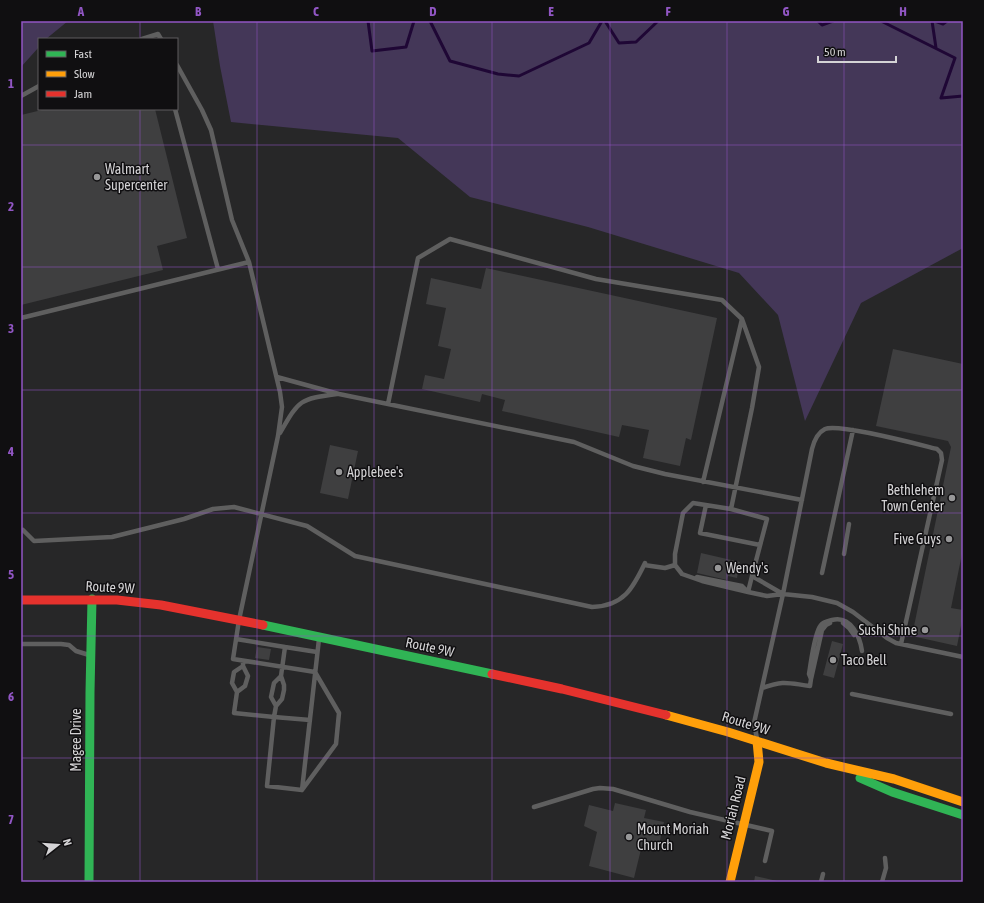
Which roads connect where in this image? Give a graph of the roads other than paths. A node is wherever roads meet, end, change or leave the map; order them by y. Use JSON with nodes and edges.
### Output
{"nodes":[{"id":1,"x":145,"y":38,"type":"edge"},
{"id":2,"x":160,"y":38,"type":"edge"},
{"id":3,"x":178,"y":69,"type":"edge"},
{"id":4,"x":38,"y":87,"type":"edge"},
{"id":5,"x":21,"y":96,"type":"edge"},
{"id":6,"x":175,"y":110,"type":"edge"},
{"id":7,"x":249,"y":262,"type":"junction"},
{"id":8,"x":218,"y":269,"type":"junction"},
{"id":9,"x":21,"y":318,"type":"edge"},
{"id":10,"x":742,"y":319,"type":"junction"},
{"id":11,"x":277,"y":377,"type":"junction"},
{"id":12,"x":339,"y":394,"type":"junction"},
{"id":13,"x":388,"y":404,"type":"junction"},
{"id":14,"x":853,"y":430,"type":"junction"},
{"id":15,"x":278,"y":436,"type":"junction"},
{"id":16,"x":703,"y":482,"type":"junction"},
{"id":17,"x":736,"y":488,"type":"junction"},
{"id":18,"x":802,"y":500,"type":"junction"},
{"id":19,"x":706,"y":505,"type":"junction"},
{"id":20,"x":731,"y":509,"type":"junction"},
{"id":21,"x":262,"y":515,"type":"junction"},
{"id":22,"x":849,"y":524,"type":"dead end"},
{"id":23,"x":23,"y":530,"type":"dead end"},
{"id":24,"x":760,"y":545,"type":"junction"},
{"id":25,"x":844,"y":554,"type":"dead end"},
{"id":26,"x":675,"y":565,"type":"junction"},
{"id":27,"x":822,"y":573,"type":"dead end"},
{"id":28,"x":752,"y":576,"type":"junction"},
{"id":29,"x":748,"y":592,"type":"junction"},
{"id":30,"x":783,"y":594,"type":"junction"},
{"id":31,"x":92,"y":599,"type":"junction"},
{"id":32,"x":21,"y":600,"type":"edge"},
{"id":33,"x":239,"y":620,"type":"junction"},
{"id":34,"x":319,"y":637,"type":"junction"},
{"id":35,"x":236,"y":639,"type":"junction"},
{"id":36,"x":21,"y":644,"type":"edge"},
{"id":37,"x":901,"y":644,"type":"junction"},
{"id":38,"x":285,"y":647,"type":"junction"},
{"id":39,"x":862,"y":651,"type":"dead end"},
{"id":40,"x":317,"y":652,"type":"junction"},
{"id":41,"x":91,"y":656,"type":"junction"},
{"id":42,"x":963,"y":657,"type":"edge"},
{"id":43,"x":243,"y":663,"type":"junction"},
{"id":44,"x":282,"y":667,"type":"junction"},
{"id":45,"x":315,"y":672,"type":"junction"},
{"id":46,"x":281,"y":676,"type":"junction"},
{"id":47,"x":762,"y":688,"type":"junction"},
{"id":48,"x":237,"y":692,"type":"junction"},
{"id":49,"x":852,"y":694,"type":"dead end"},
{"id":50,"x":276,"y":706,"type":"junction"},
{"id":51,"x":951,"y":714,"type":"dead end"},
{"id":52,"x":274,"y":717,"type":"junction"},
{"id":53,"x":310,"y":720,"type":"junction"},
{"id":54,"x":757,"y":741,"type":"junction"},
{"id":55,"x":826,"y":763,"type":"junction"},
{"id":56,"x":302,"y":790,"type":"junction"},
{"id":57,"x":963,"y":802,"type":"edge"},
{"id":58,"x":534,"y":807,"type":"dead end"},
{"id":59,"x":963,"y":815,"type":"edge"},
{"id":60,"x":744,"y":824,"type":"junction"},
{"id":61,"x":885,"y":858,"type":"dead end"},
{"id":62,"x":765,"y":861,"type":"dead end"},
{"id":63,"x":823,"y":874,"type":"dead end"},
{"id":64,"x":89,"y":882,"type":"edge"},
{"id":65,"x":730,"y":882,"type":"edge"},
{"id":66,"x":821,"y":882,"type":"edge"},
{"id":67,"x":882,"y":882,"type":"edge"}],
"edges":[{"from":1,"to":2,"type":"lane"},
{"from":3,"to":7,"type":"lane"},
{"from":4,"to":5,"type":"lane"},
{"from":6,"to":8,"type":"lane"},
{"from":7,"to":8,"type":"lane"},
{"from":7,"to":11,"type":"lane"},
{"from":8,"to":9,"type":"lane"},
{"from":10,"to":13,"type":"lane"},
{"from":10,"to":16,"type":"lane"},
{"from":10,"to":17,"type":"lane"},
{"from":11,"to":12,"type":"lane"},
{"from":11,"to":15,"type":"lane"},
{"from":12,"to":13,"type":"lane"},
{"from":12,"to":15,"type":"lane"},
{"from":13,"to":16,"type":"lane"},
{"from":14,"to":18,"type":"lane"},
{"from":14,"to":27,"type":"lane"},
{"from":14,"to":37,"type":"lane"},
{"from":15,"to":21,"type":"lane"},
{"from":16,"to":17,"type":"lane"},
{"from":17,"to":18,"type":"lane"},
{"from":17,"to":20,"type":"lane"},
{"from":18,"to":30,"type":"lane"},
{"from":19,"to":20,"type":"lane"},
{"from":19,"to":24,"type":"lane"},
{"from":19,"to":26,"type":"lane"},
{"from":20,"to":24,"type":"lane"},
{"from":21,"to":23,"type":"lane"},
{"from":21,"to":26,"type":"lane"},
{"from":21,"to":33,"type":"lane"},
{"from":22,"to":25,"type":"lane"},
{"from":24,"to":28,"type":"lane"},
{"from":26,"to":29,"type":"lane"},
{"from":28,"to":29,"type":"lane"},
{"from":28,"to":30,"type":"lane"},
{"from":29,"to":30,"type":"lane"},
{"from":30,"to":37,"type":"lane"},
{"from":30,"to":47,"type":"lane"},
{"from":31,"to":32,"type":"main road","name":"Route 9W"},
{"from":31,"to":33,"type":"main road","name":"Route 9W"},
{"from":31,"to":41,"type":"main road","name":"Magee Drive"},
{"from":33,"to":34,"type":"main road","name":"Route 9W"},
{"from":33,"to":35,"type":"lane"},
{"from":34,"to":40,"type":"lane"},
{"from":34,"to":54,"type":"main road","name":"Route 9W"},
{"from":35,"to":38,"type":"lane"},
{"from":35,"to":43,"type":"lane"},
{"from":36,"to":41,"type":"lane"},
{"from":37,"to":42,"type":"lane"},
{"from":38,"to":40,"type":"lane"},
{"from":38,"to":44,"type":"lane"},
{"from":39,"to":47,"type":"lane"},
{"from":40,"to":45,"type":"lane"},
{"from":41,"to":64,"type":"main road","name":"Magee Drive"},
{"from":43,"to":44,"type":"lane"},
{"from":43,"to":48,"type":"lane"},
{"from":43,"to":48,"type":"lane"},
{"from":44,"to":45,"type":"lane"},
{"from":44,"to":46,"type":"lane"},
{"from":45,"to":53,"type":"lane"},
{"from":45,"to":56,"type":"lane"},
{"from":46,"to":50,"type":"lane"},
{"from":46,"to":50,"type":"lane"},
{"from":47,"to":54,"type":"lane"},
{"from":48,"to":52,"type":"lane"},
{"from":49,"to":51,"type":"lane"},
{"from":50,"to":52,"type":"lane"},
{"from":52,"to":53,"type":"lane"},
{"from":52,"to":56,"type":"lane"},
{"from":53,"to":56,"type":"lane"},
{"from":54,"to":55,"type":"main road","name":"Route 9W"},
{"from":54,"to":60,"type":"main road","name":"Moriah Road"},
{"from":55,"to":57,"type":"main road","name":"Route 9W"},
{"from":55,"to":59,"type":"main road","name":"Route 9W"},
{"from":58,"to":60,"type":"lane"},
{"from":60,"to":62,"type":"lane"},
{"from":60,"to":65,"type":"main road","name":"Moriah Road"},
{"from":61,"to":67,"type":"lane"},
{"from":63,"to":66,"type":"lane"}]}
